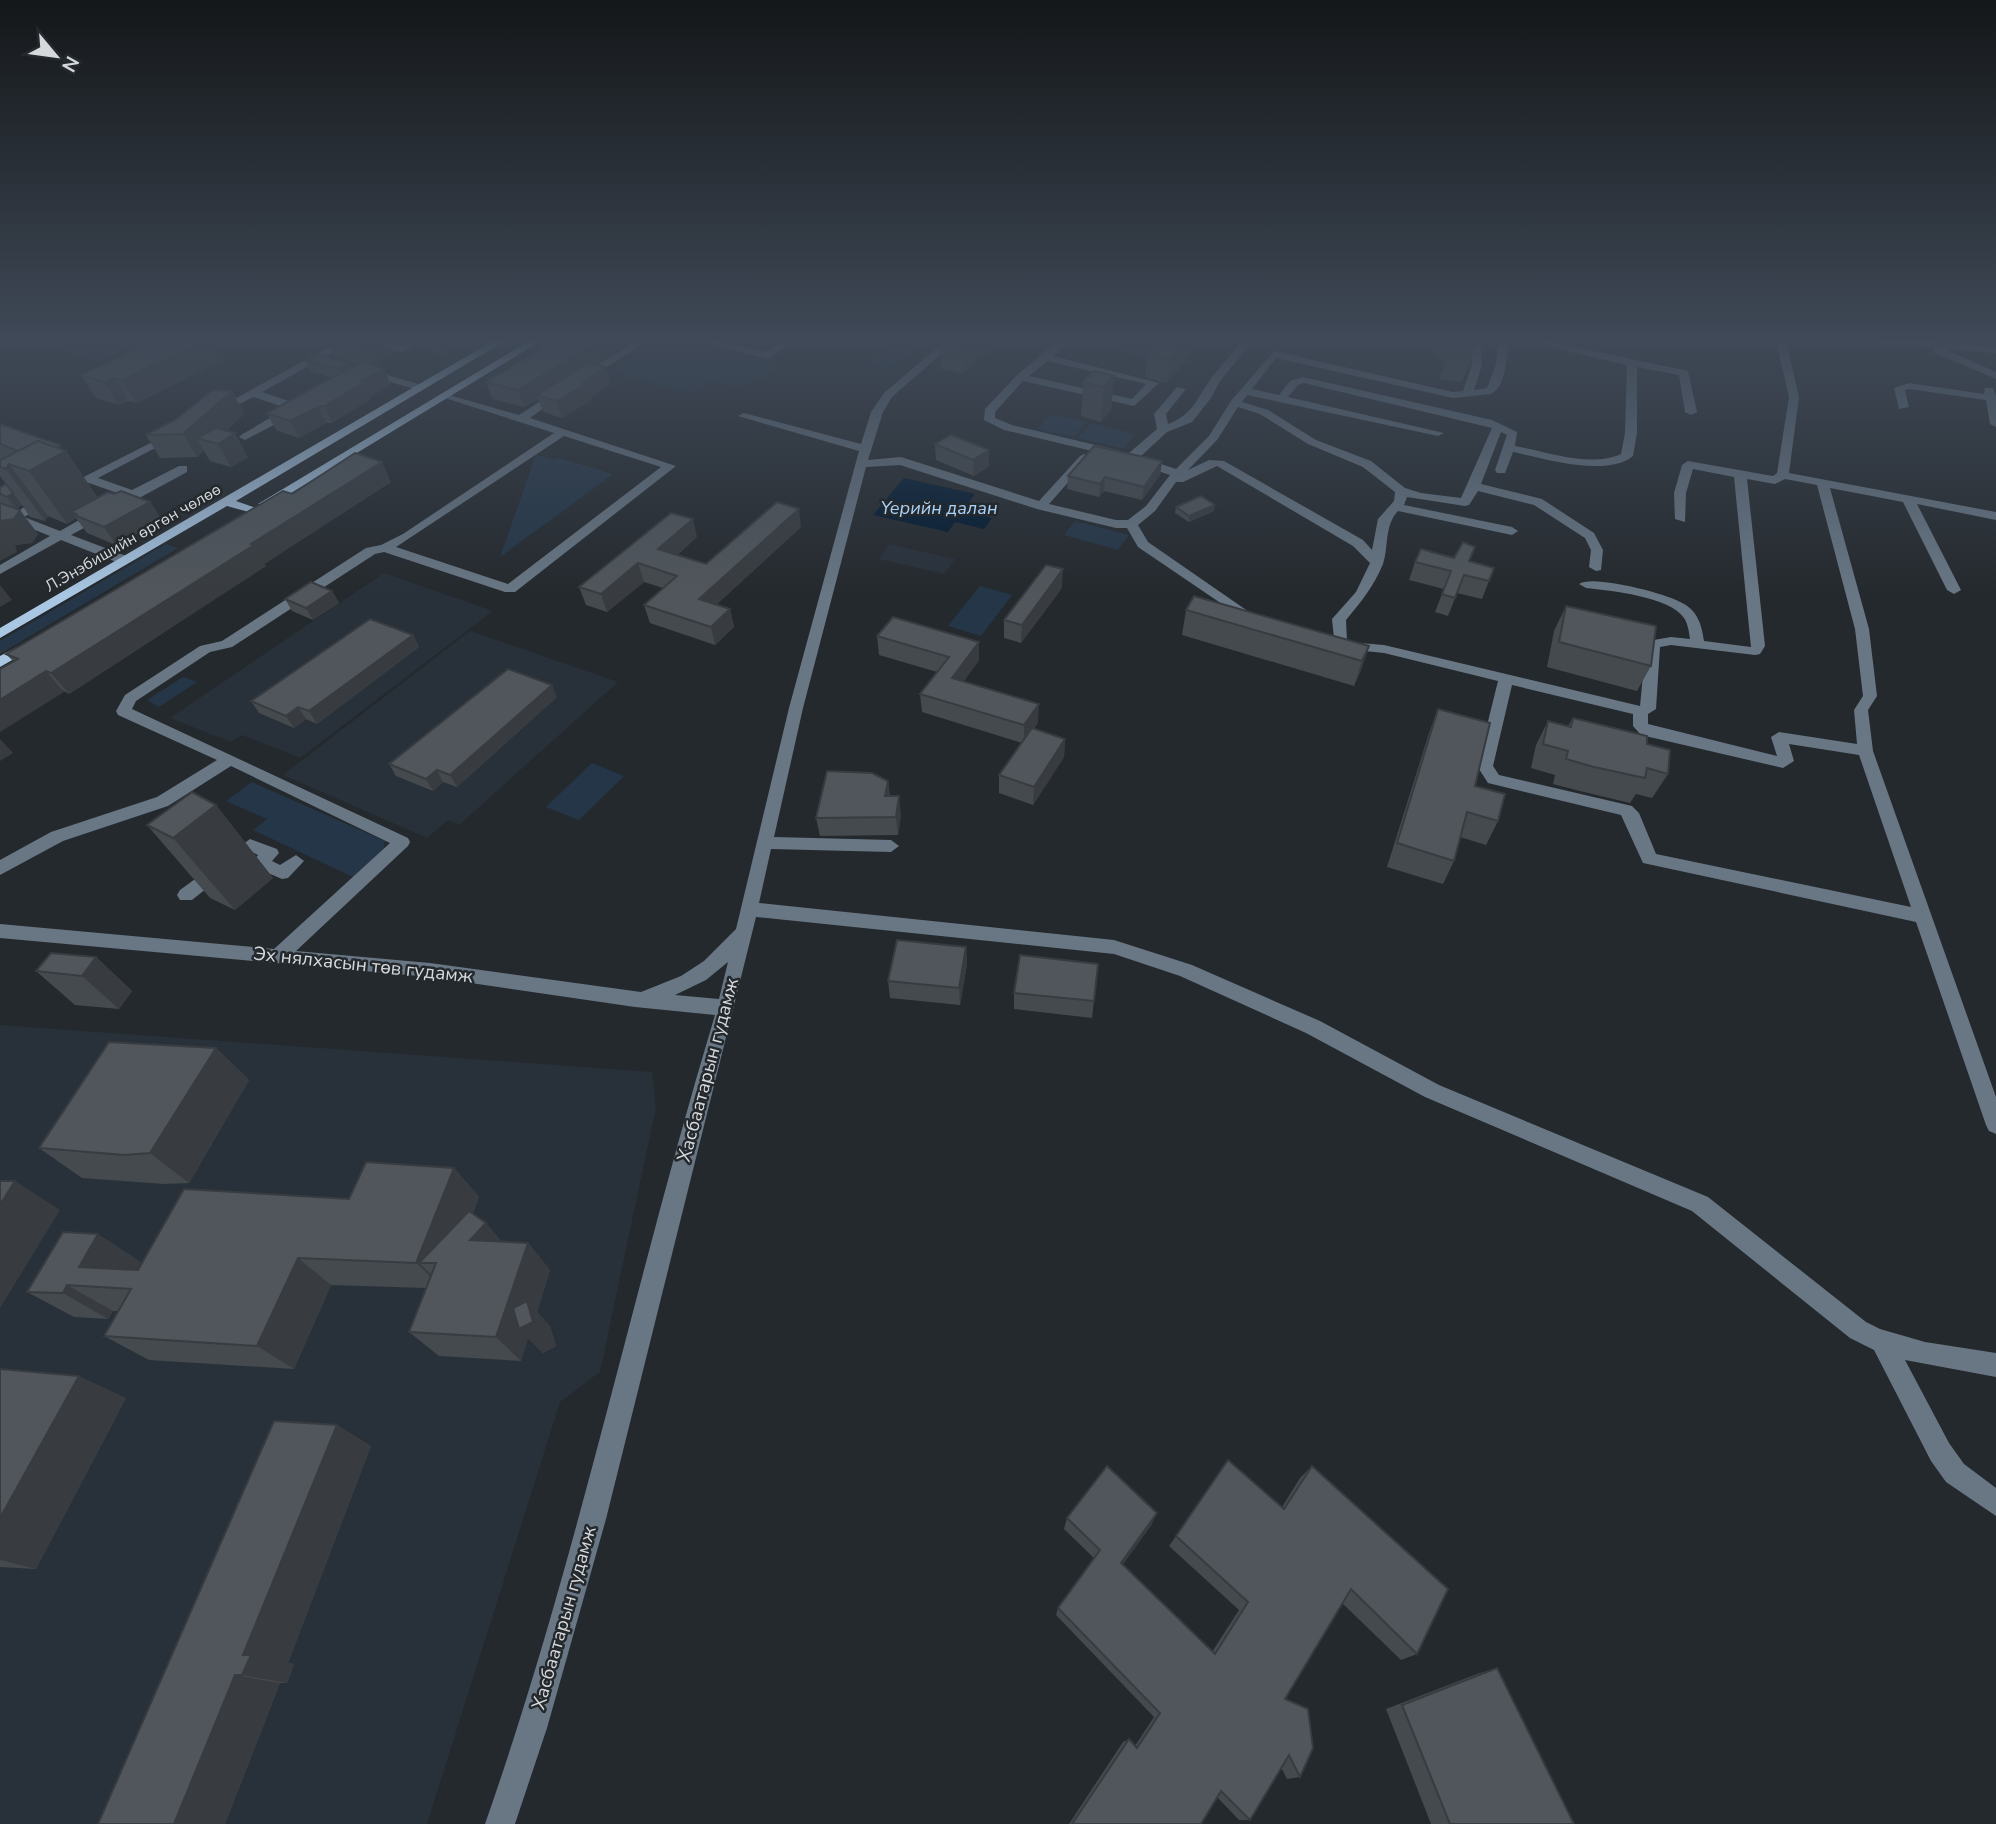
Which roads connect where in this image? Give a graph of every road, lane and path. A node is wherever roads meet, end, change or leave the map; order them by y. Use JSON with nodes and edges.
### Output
{"nodes":[{"id":1,"x":264,"y":426,"type":"edge"},
{"id":2,"x":356,"y":426,"type":"edge"},
{"id":3,"x":394,"y":426,"type":"edge"},
{"id":4,"x":548,"y":426,"type":"edge"},
{"id":5,"x":774,"y":426,"type":"edge"},
{"id":6,"x":873,"y":426,"type":"edge"},
{"id":7,"x":1004,"y":426,"type":"edge"},
{"id":8,"x":1162,"y":426,"type":"edge"},
{"id":9,"x":1173,"y":426,"type":"edge"},
{"id":10,"x":1218,"y":426,"type":"edge"},
{"id":11,"x":1287,"y":426,"type":"edge"},
{"id":12,"x":1407,"y":426,"type":"edge"},
{"id":13,"x":1499,"y":426,"type":"edge"},
{"id":14,"x":1631,"y":426,"type":"edge"},
{"id":15,"x":1790,"y":426,"type":"edge"},
{"id":16,"x":184,"y":429,"type":"edge"},
{"id":17,"x":1163,"y":430,"type":"junction"},
{"id":18,"x":1496,"y":430,"type":"dead end"},
{"id":19,"x":564,"y":431,"type":"junction"},
{"id":20,"x":1438,"y":433,"type":"dead end"},
{"id":21,"x":245,"y":437,"type":"dead end"},
{"id":22,"x":1093,"y":448,"type":"junction"},
{"id":23,"x":1510,"y":448,"type":"junction"},
{"id":24,"x":863,"y":456,"type":"junction"},
{"id":25,"x":1131,"y":458,"type":"junction"},
{"id":26,"x":183,"y":469,"type":"dead end"},
{"id":27,"x":1501,"y":470,"type":"dead end"},
{"id":28,"x":1177,"y":473,"type":"junction"},
{"id":29,"x":1740,"y":473,"type":"junction"},
{"id":30,"x":1783,"y":475,"type":"junction"},
{"id":31,"x":89,"y":479,"type":"junction"},
{"id":32,"x":1166,"y":485,"type":"junction"},
{"id":33,"x":1823,"y":485,"type":"junction"},
{"id":34,"x":1474,"y":486,"type":"junction"},
{"id":35,"x":1401,"y":491,"type":"junction"},
{"id":36,"x":133,"y":494,"type":"junction"},
{"id":37,"x":1907,"y":497,"type":"junction"},
{"id":38,"x":226,"y":502,"type":"junction"},
{"id":39,"x":1041,"y":506,"type":"junction"},
{"id":40,"x":1394,"y":506,"type":"junction"},
{"id":41,"x":0,"y":512,"type":"edge"},
{"id":42,"x":1996,"y":516,"type":"edge"},
{"id":43,"x":13,"y":518,"type":"junction"},
{"id":44,"x":1681,"y":519,"type":"dead end"},
{"id":45,"x":1131,"y":524,"type":"junction"},
{"id":46,"x":0,"y":525,"type":"edge"},
{"id":47,"x":1512,"y":531,"type":"dead end"},
{"id":48,"x":60,"y":536,"type":"junction"},
{"id":49,"x":385,"y":548,"type":"junction"},
{"id":50,"x":124,"y":560,"type":"junction"},
{"id":51,"x":1377,"y":562,"type":"junction"},
{"id":52,"x":1596,"y":567,"type":"dead end"},
{"id":53,"x":0,"y":570,"type":"edge"},
{"id":54,"x":1586,"y":584,"type":"dead end"},
{"id":55,"x":1954,"y":590,"type":"dead end"},
{"id":56,"x":1257,"y":623,"type":"edge"},
{"id":57,"x":0,"y":634,"type":"edge"},
{"id":58,"x":46,"y":635,"type":"edge"},
{"id":59,"x":1323,"y":644,"type":"edge"},
{"id":60,"x":1340,"y":645,"type":"junction"},
{"id":61,"x":1698,"y":645,"type":"junction"},
{"id":62,"x":0,"y":662,"type":"edge"},
{"id":63,"x":1506,"y":679,"type":"junction"},
{"id":64,"x":1640,"y":711,"type":"junction"},
{"id":65,"x":1865,"y":751,"type":"junction"},
{"id":66,"x":230,"y":759,"type":"junction"},
{"id":67,"x":764,"y":843,"type":"junction"},
{"id":68,"x":891,"y":846,"type":"dead end"},
{"id":69,"x":296,"y":862,"type":"dead end"},
{"id":70,"x":0,"y":869,"type":"edge"},
{"id":71,"x":186,"y":895,"type":"dead end"},
{"id":72,"x":1921,"y":916,"type":"junction"},
{"id":73,"x":746,"y":917,"type":"junction"},
{"id":74,"x":0,"y":931,"type":"edge"},
{"id":75,"x":278,"y":956,"type":"junction"},
{"id":76,"x":635,"y":999,"type":"junction"},
{"id":77,"x":726,"y":1008,"type":"junction"},
{"id":78,"x":1996,"y":1125,"type":"edge"},
{"id":79,"x":1884,"y":1345,"type":"junction"},
{"id":80,"x":1996,"y":1365,"type":"edge"},
{"id":81,"x":1996,"y":1503,"type":"edge"},
{"id":82,"x":500,"y":1824,"type":"edge"}],
"edges":[{"from":1,"to":21,"type":"street"},
{"from":2,"to":38,"type":"main road","name":"Л.Энэбишийн өргөн чөлөө"},
{"from":3,"to":38,"type":"main road"},
{"from":4,"to":19,"type":"street"},
{"from":5,"to":24,"type":"street"},
{"from":6,"to":24,"type":"street","name":"Хасбаатарын гудамж"},
{"from":7,"to":22,"type":"street"},
{"from":8,"to":17,"type":"street"},
{"from":9,"to":17,"type":"street"},
{"from":10,"to":28,"type":"street"},
{"from":11,"to":35,"type":"street"},
{"from":12,"to":20,"type":"street"},
{"from":13,"to":23,"type":"street"},
{"from":14,"to":23,"type":"street"},
{"from":15,"to":30,"type":"street"},
{"from":16,"to":31,"type":"street"},
{"from":17,"to":25,"type":"street"},
{"from":18,"to":34,"type":"street"},
{"from":19,"to":49,"type":"street"},
{"from":19,"to":49,"type":"street"},
{"from":22,"to":25,"type":"street"},
{"from":22,"to":39,"type":"street"},
{"from":23,"to":27,"type":"street"},
{"from":24,"to":39,"type":"street"},
{"from":24,"to":67,"type":"street","name":"Хасбаатарын гудамж"},
{"from":25,"to":28,"type":"street"},
{"from":26,"to":36,"type":"street"},
{"from":28,"to":32,"type":"street"},
{"from":29,"to":30,"type":"street"},
{"from":29,"to":44,"type":"street"},
{"from":29,"to":61,"type":"street"},
{"from":30,"to":33,"type":"street"},
{"from":31,"to":36,"type":"street"},
{"from":31,"to":43,"type":"street"},
{"from":32,"to":45,"type":"street"},
{"from":32,"to":51,"type":"street"},
{"from":33,"to":37,"type":"street"},
{"from":33,"to":65,"type":"street"},
{"from":34,"to":35,"type":"street"},
{"from":34,"to":52,"type":"street"},
{"from":35,"to":40,"type":"street"},
{"from":36,"to":48,"type":"street"},
{"from":37,"to":42,"type":"street"},
{"from":37,"to":55,"type":"street"},
{"from":38,"to":50,"type":"main road","name":"Л.Энэбишийн өргөн чөлөө"},
{"from":39,"to":45,"type":"street"},
{"from":40,"to":47,"type":"street"},
{"from":40,"to":51,"type":"street"},
{"from":41,"to":43,"type":"street"},
{"from":43,"to":46,"type":"street"},
{"from":43,"to":48,"type":"street"},
{"from":45,"to":56,"type":"street"},
{"from":48,"to":50,"type":"street"},
{"from":48,"to":53,"type":"street"},
{"from":49,"to":66,"type":"street"},
{"from":50,"to":57,"type":"main road","name":"Л.Энэбишийн өргөн чөлөө"},
{"from":51,"to":60,"type":"street"},
{"from":54,"to":61,"type":"street"},
{"from":58,"to":62,"type":"main road"},
{"from":59,"to":60,"type":"street"},
{"from":60,"to":63,"type":"street"},
{"from":61,"to":64,"type":"street"},
{"from":63,"to":64,"type":"street"},
{"from":63,"to":72,"type":"street"},
{"from":64,"to":65,"type":"street"},
{"from":65,"to":72,"type":"street"},
{"from":66,"to":70,"type":"street"},
{"from":66,"to":75,"type":"street"},
{"from":67,"to":68,"type":"street"},
{"from":67,"to":73,"type":"street","name":"Хасбаатарын гудамж"},
{"from":69,"to":71,"type":"street"},
{"from":72,"to":78,"type":"street"},
{"from":73,"to":76,"type":"street"},
{"from":73,"to":77,"type":"street","name":"Хасбаатарын гудамж"},
{"from":73,"to":79,"type":"street"},
{"from":74,"to":75,"type":"street","name":"Эх нялхасын төв гудамж"},
{"from":75,"to":76,"type":"street","name":"Эх нялхасын төв гудамж"},
{"from":76,"to":77,"type":"street","name":"Эх нялхасын төв гудамж"},
{"from":77,"to":82,"type":"street","name":"Хасбаатарын гудамж"},
{"from":79,"to":80,"type":"street"},
{"from":79,"to":81,"type":"street"}]}
